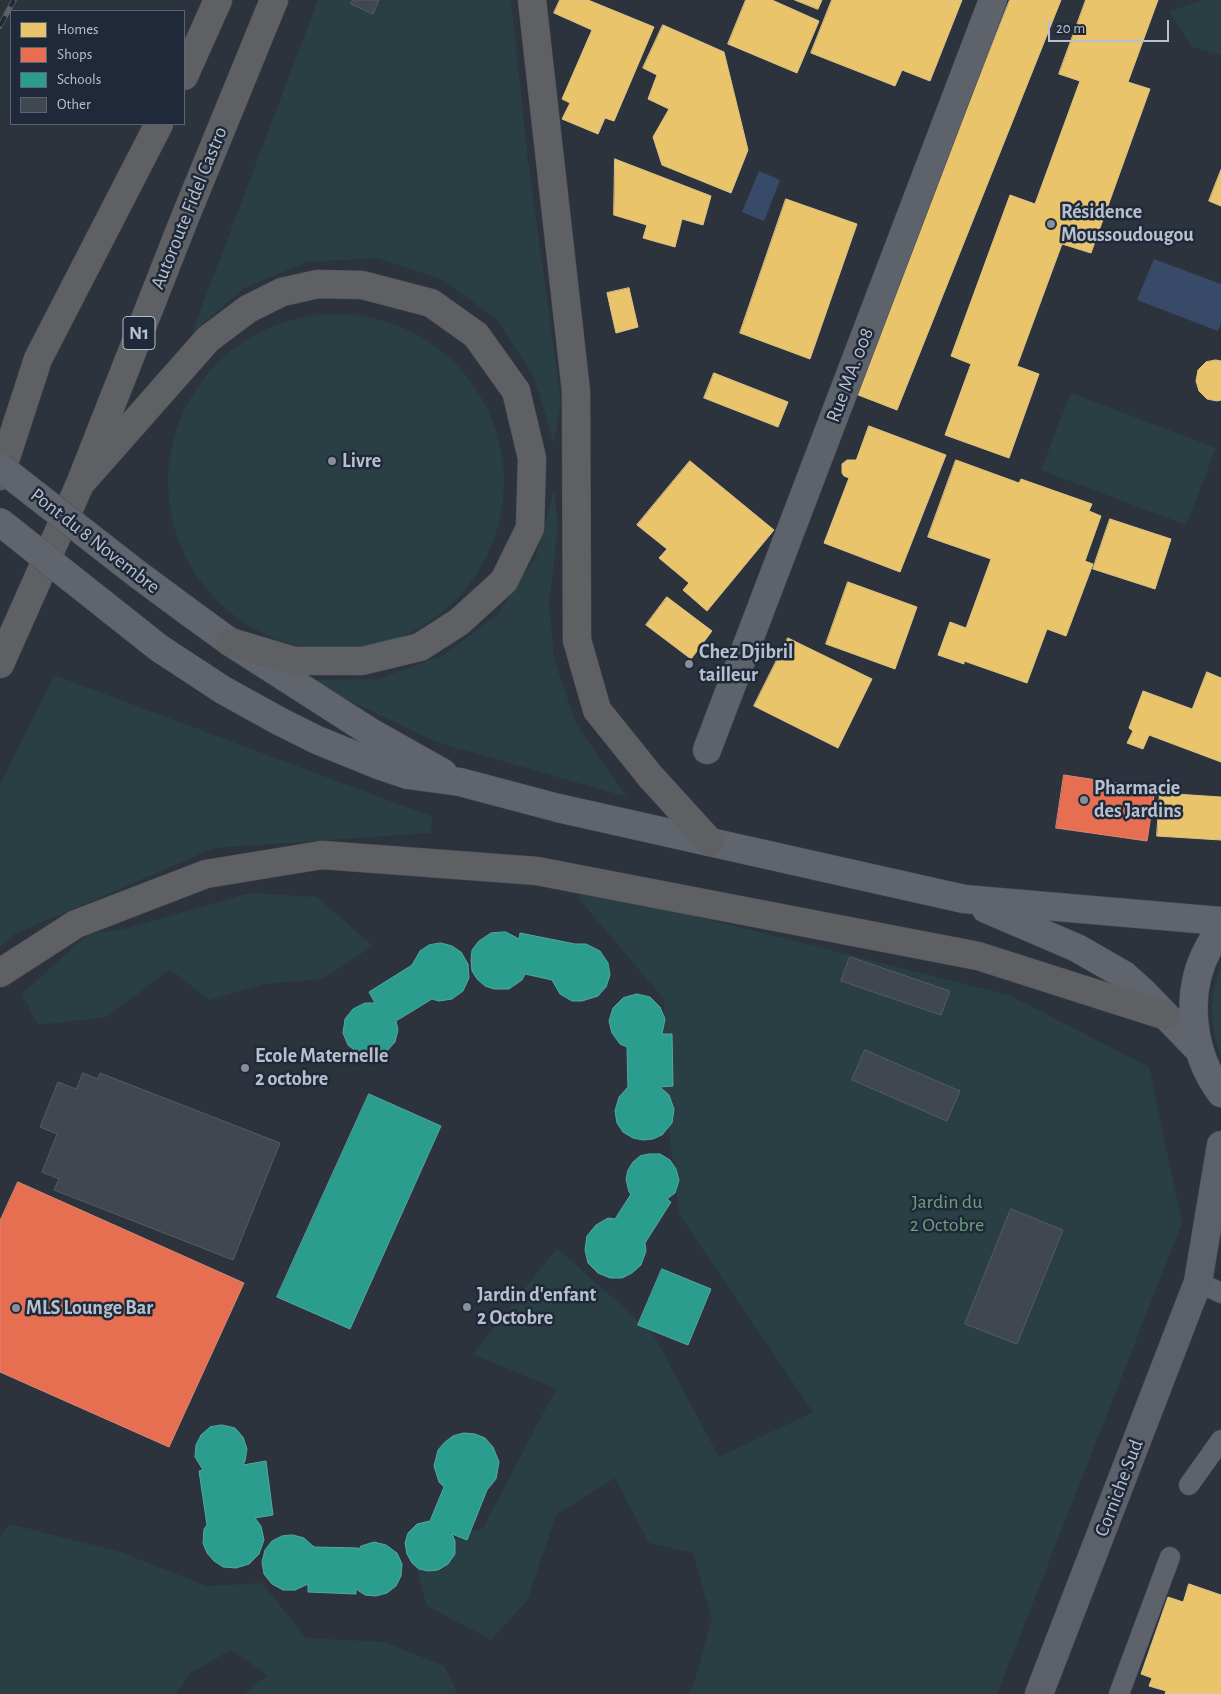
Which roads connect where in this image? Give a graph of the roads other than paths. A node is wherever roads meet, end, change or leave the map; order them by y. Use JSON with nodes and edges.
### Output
{"nodes":[{"id":1,"x":218,"y":0,"type":"edge"},
{"id":2,"x":274,"y":0,"type":"edge"},
{"id":3,"x":532,"y":0,"type":"edge"},
{"id":4,"x":993,"y":0,"type":"edge"},
{"id":5,"x":185,"y":74,"type":"edge"},
{"id":6,"x":158,"y":125,"type":"edge"},
{"id":7,"x":38,"y":359,"type":"junction"},
{"id":8,"x":0,"y":431,"type":"edge"},
{"id":9,"x":0,"y":468,"type":"edge"},
{"id":10,"x":0,"y":476,"type":"edge"},
{"id":11,"x":80,"y":484,"type":"junction"},
{"id":12,"x":0,"y":522,"type":"edge"},
{"id":13,"x":230,"y":642,"type":"junction"},
{"id":14,"x":0,"y":664,"type":"edge"},
{"id":15,"x":707,"y":750,"type":"dead end"},
{"id":16,"x":460,"y":782,"type":"junction"},
{"id":17,"x":710,"y":842,"type":"junction"},
{"id":18,"x":964,"y":900,"type":"junction"},
{"id":19,"x":1221,"y":921,"type":"edge"},
{"id":20,"x":1221,"y":929,"type":"edge"},
{"id":21,"x":0,"y":973,"type":"edge"},
{"id":22,"x":1166,"y":1016,"type":"junction"},
{"id":23,"x":1198,"y":1049,"type":"junction"},
{"id":24,"x":1221,"y":1093,"type":"edge"},
{"id":25,"x":1221,"y":1145,"type":"edge"},
{"id":26,"x":1221,"y":1260,"type":"edge"},
{"id":27,"x":1210,"y":1287,"type":"edge"},
{"id":28,"x":1221,"y":1440,"type":"edge"},
{"id":29,"x":1189,"y":1485,"type":"dead end"},
{"id":30,"x":1170,"y":1557,"type":"dead end"},
{"id":31,"x":1039,"y":1694,"type":"edge"},
{"id":32,"x":1118,"y":1694,"type":"edge"}],
"edges":[{"from":1,"to":5,"type":"highway"},
{"from":2,"to":11,"type":"highway","name":"Autoroute Fidel Castro","number":"N1"},
{"from":3,"to":17,"type":"highway"},
{"from":4,"to":15,"type":"street","name":"Rue MA. 008"},
{"from":6,"to":7,"type":"highway"},
{"from":7,"to":8,"type":"highway"},
{"from":7,"to":10,"type":"highway"},
{"from":9,"to":13,"type":"main road","name":"Pont du 8 Novembre","bridge":true},
{"from":11,"to":13,"type":"highway"},
{"from":11,"to":14,"type":"highway","name":"Autoroute Fidel Castro","number":"N1"},
{"from":12,"to":16,"type":"main road","bridge":true},
{"from":13,"to":16,"type":"main road","name":"Pont du 8 Novembre"},
{"from":16,"to":17,"type":"main road"},
{"from":17,"to":18,"type":"main road"},
{"from":18,"to":19,"type":"main road"},
{"from":18,"to":22,"type":"main road"},
{"from":20,"to":23,"type":"main road"},
{"from":21,"to":22,"type":"highway"},
{"from":22,"to":23,"type":"main road"},
{"from":23,"to":24,"type":"main road"},
{"from":25,"to":27,"type":"main road"},
{"from":26,"to":27,"type":"main road"},
{"from":27,"to":31,"type":"main road","name":"Corniche Sud"},
{"from":28,"to":29,"type":"lane"},
{"from":30,"to":32,"type":"lane"}]}
